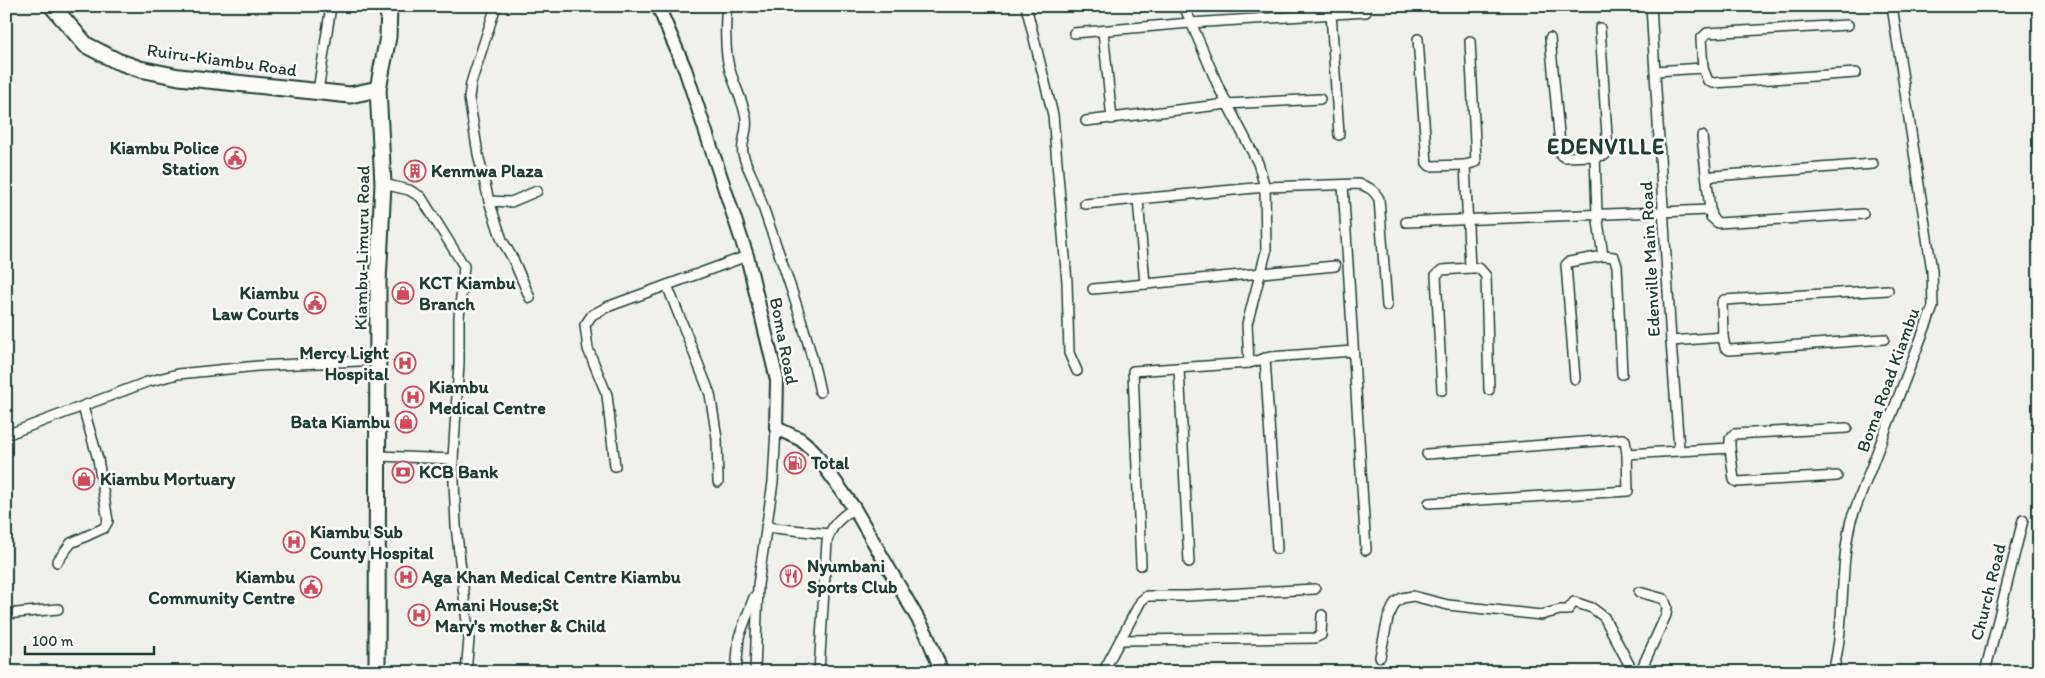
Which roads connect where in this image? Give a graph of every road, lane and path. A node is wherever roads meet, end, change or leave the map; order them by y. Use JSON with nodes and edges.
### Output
{"nodes":[{"id":1,"x":52,"y":6,"type":"edge"},
{"id":2,"x":331,"y":6,"type":"edge"},
{"id":3,"x":389,"y":6,"type":"edge"},
{"id":4,"x":496,"y":6,"type":"edge"},
{"id":5,"x":658,"y":6,"type":"edge"},
{"id":6,"x":727,"y":6,"type":"edge"},
{"id":7,"x":1026,"y":6,"type":"edge"},
{"id":8,"x":1184,"y":6,"type":"edge"},
{"id":9,"x":1651,"y":6,"type":"edge"},
{"id":10,"x":1892,"y":6,"type":"edge"},
{"id":11,"x":1366,"y":12,"type":"dead end"},
{"id":12,"x":1331,"y":13,"type":"junction"},
{"id":13,"x":1190,"y":22,"type":"junction"},
{"id":14,"x":1848,"y":25,"type":"dead end"},
{"id":15,"x":1600,"y":28,"type":"dead end"},
{"id":16,"x":1103,"y":31,"type":"junction"},
{"id":17,"x":1074,"y":33,"type":"dead end"},
{"id":18,"x":1550,"y":38,"type":"dead end"},
{"id":19,"x":1418,"y":39,"type":"dead end"},
{"id":20,"x":1470,"y":41,"type":"dead end"},
{"id":21,"x":1703,"y":68,"type":"junction"},
{"id":22,"x":1655,"y":72,"type":"junction"},
{"id":23,"x":1856,"y":74,"type":"dead end"},
{"id":24,"x":378,"y":89,"type":"junction"},
{"id":25,"x":318,"y":91,"type":"junction"},
{"id":26,"x":1320,"y":99,"type":"dead end"},
{"id":27,"x":1227,"y":104,"type":"junction"},
{"id":28,"x":1112,"y":119,"type":"junction"},
{"id":29,"x":1086,"y":121,"type":"dead end"},
{"id":30,"x":1339,"y":134,"type":"dead end"},
{"id":31,"x":1702,"y":136,"type":"dead end"},
{"id":32,"x":1595,"y":156,"type":"junction"},
{"id":33,"x":1873,"y":164,"type":"dead end"},
{"id":34,"x":1466,"y":165,"type":"junction"},
{"id":35,"x":1708,"y":179,"type":"junction"},
{"id":36,"x":383,"y":184,"type":"junction"},
{"id":37,"x":1343,"y":185,"type":"junction"},
{"id":38,"x":1264,"y":187,"type":"junction"},
{"id":39,"x":537,"y":190,"type":"dead end"},
{"id":40,"x":1138,"y":199,"type":"junction"},
{"id":41,"x":489,"y":201,"type":"junction"},
{"id":42,"x":1084,"y":204,"type":"dead end"},
{"id":43,"x":1710,"y":210,"type":"junction"},
{"id":44,"x":1663,"y":212,"type":"junction"},
{"id":45,"x":1597,"y":214,"type":"junction"},
{"id":46,"x":1863,"y":214,"type":"dead end"},
{"id":47,"x":1466,"y":220,"type":"junction"},
{"id":48,"x":1406,"y":222,"type":"dead end"},
{"id":49,"x":747,"y":256,"type":"junction"},
{"id":50,"x":1603,"y":256,"type":"junction"},
{"id":51,"x":1335,"y":266,"type":"dead end"},
{"id":52,"x":1470,"y":268,"type":"junction"},
{"id":53,"x":1262,"y":274,"type":"junction"},
{"id":54,"x":1145,"y":284,"type":"junction"},
{"id":55,"x":667,"y":285,"type":"junction"},
{"id":56,"x":1094,"y":289,"type":"dead end"},
{"id":57,"x":1888,"y":290,"type":"dead end"},
{"id":58,"x":530,"y":298,"type":"dead end"},
{"id":59,"x":1387,"y":306,"type":"dead end"},
{"id":60,"x":1723,"y":337,"type":"junction"},
{"id":61,"x":1884,"y":339,"type":"dead end"},
{"id":62,"x":1671,"y":341,"type":"junction"},
{"id":63,"x":1353,"y":351,"type":"junction"},
{"id":64,"x":1265,"y":358,"type":"junction"},
{"id":65,"x":379,"y":360,"type":"junction"},
{"id":66,"x":1249,"y":363,"type":"junction"},
{"id":67,"x":1180,"y":368,"type":"junction"},
{"id":68,"x":1077,"y":371,"type":"dead end"},
{"id":69,"x":1622,"y":374,"type":"dead end"},
{"id":70,"x":1575,"y":379,"type":"dead end"},
{"id":71,"x":1442,"y":390,"type":"dead end"},
{"id":72,"x":1489,"y":390,"type":"dead end"},
{"id":73,"x":820,"y":392,"type":"dead end"},
{"id":74,"x":83,"y":407,"type":"junction"},
{"id":75,"x":776,"y":428,"type":"junction"},
{"id":76,"x":1847,"y":428,"type":"dead end"},
{"id":77,"x":6,"y":435,"type":"edge"},
{"id":78,"x":1730,"y":448,"type":"junction"},
{"id":79,"x":1679,"y":449,"type":"junction"},
{"id":80,"x":1427,"y":454,"type":"dead end"},
{"id":81,"x":1626,"y":454,"type":"junction"},
{"id":82,"x":378,"y":456,"type":"junction"},
{"id":83,"x":453,"y":459,"type":"junction"},
{"id":84,"x":615,"y":466,"type":"dead end"},
{"id":85,"x":1837,"y":476,"type":"dead end"},
{"id":86,"x":718,"y":482,"type":"dead end"},
{"id":87,"x":1429,"y":503,"type":"dead end"},
{"id":88,"x":854,"y":508,"type":"junction"},
{"id":89,"x":2023,"y":520,"type":"dead end"},
{"id":90,"x":766,"y":527,"type":"junction"},
{"id":91,"x":829,"y":534,"type":"junction"},
{"id":92,"x":1277,"y":549,"type":"dead end"},
{"id":93,"x":1366,"y":550,"type":"dead end"},
{"id":94,"x":57,"y":562,"type":"dead end"},
{"id":95,"x":1189,"y":562,"type":"dead end"},
{"id":96,"x":1141,"y":565,"type":"dead end"},
{"id":97,"x":758,"y":585,"type":"junction"},
{"id":98,"x":1315,"y":589,"type":"dead end"},
{"id":99,"x":1639,"y":592,"type":"dead end"},
{"id":100,"x":58,"y":609,"type":"dead end"},
{"id":101,"x":6,"y":614,"type":"edge"},
{"id":102,"x":1322,"y":615,"type":"dead end"},
{"id":103,"x":1120,"y":640,"type":"junction"},
{"id":104,"x":1380,"y":657,"type":"dead end"},
{"id":105,"x":377,"y":672,"type":"edge"},
{"id":106,"x":466,"y":672,"type":"edge"},
{"id":107,"x":736,"y":672,"type":"edge"},
{"id":108,"x":755,"y":672,"type":"edge"},
{"id":109,"x":819,"y":672,"type":"edge"},
{"id":110,"x":942,"y":672,"type":"edge"},
{"id":111,"x":1104,"y":672,"type":"edge"},
{"id":112,"x":1633,"y":672,"type":"edge"},
{"id":113,"x":1640,"y":672,"type":"edge"},
{"id":114,"x":1833,"y":672,"type":"edge"},
{"id":115,"x":1984,"y":672,"type":"edge"}],
"edges":[{"from":1,"to":25,"type":"main road","name":"Ruiru-Kiambu Road"},
{"from":2,"to":25,"type":"street"},
{"from":3,"to":24,"type":"main road","name":"Kiambu-Limuru Road"},
{"from":4,"to":41,"type":"street"},
{"from":5,"to":49,"type":"main road","name":"Boma Road"},
{"from":6,"to":73,"type":"street"},
{"from":7,"to":68,"type":"street"},
{"from":8,"to":13,"type":"street"},
{"from":9,"to":22,"type":"street","name":"Edenville Main Road"},
{"from":10,"to":114,"type":"street","name":"Boma Road Kiambu"},
{"from":11,"to":12,"type":"street"},
{"from":12,"to":13,"type":"street"},
{"from":12,"to":30,"type":"street"},
{"from":13,"to":16,"type":"street"},
{"from":13,"to":27,"type":"street"},
{"from":14,"to":21,"type":"street"},
{"from":15,"to":32,"type":"street"},
{"from":16,"to":17,"type":"street"},
{"from":16,"to":28,"type":"street"},
{"from":18,"to":32,"type":"street"},
{"from":19,"to":34,"type":"street"},
{"from":20,"to":34,"type":"street"},
{"from":21,"to":22,"type":"street"},
{"from":21,"to":23,"type":"street"},
{"from":22,"to":44,"type":"street","name":"Edenville Main Road"},
{"from":24,"to":25,"type":"main road","name":"Ruiru-Kiambu Road"},
{"from":24,"to":36,"type":"main road","name":"Kiambu-Limuru Road"},
{"from":26,"to":27,"type":"street"},
{"from":27,"to":28,"type":"street"},
{"from":27,"to":38,"type":"street"},
{"from":28,"to":29,"type":"street"},
{"from":31,"to":35,"type":"street"},
{"from":32,"to":45,"type":"street"},
{"from":33,"to":35,"type":"street"},
{"from":34,"to":47,"type":"street"},
{"from":35,"to":43,"type":"street"},
{"from":36,"to":65,"type":"main road","name":"Kiambu-Limuru Road"},
{"from":36,"to":83,"type":"street"},
{"from":37,"to":38,"type":"street"},
{"from":37,"to":59,"type":"street"},
{"from":37,"to":63,"type":"street"},
{"from":38,"to":40,"type":"street"},
{"from":38,"to":53,"type":"street"},
{"from":39,"to":41,"type":"street"},
{"from":40,"to":42,"type":"street"},
{"from":40,"to":54,"type":"street"},
{"from":41,"to":58,"type":"street"},
{"from":43,"to":44,"type":"street"},
{"from":43,"to":46,"type":"street"},
{"from":44,"to":45,"type":"street"},
{"from":44,"to":62,"type":"street","name":"Edenville Main Road"},
{"from":45,"to":47,"type":"street"},
{"from":45,"to":50,"type":"street"},
{"from":47,"to":48,"type":"street"},
{"from":47,"to":52,"type":"street"},
{"from":49,"to":55,"type":"street"},
{"from":49,"to":75,"type":"main road","name":"Boma Road"},
{"from":50,"to":69,"type":"street"},
{"from":50,"to":70,"type":"street"},
{"from":51,"to":53,"type":"street"},
{"from":52,"to":71,"type":"street"},
{"from":52,"to":72,"type":"street"},
{"from":53,"to":54,"type":"street"},
{"from":53,"to":66,"type":"street"},
{"from":54,"to":56,"type":"street"},
{"from":55,"to":84,"type":"street"},
{"from":55,"to":86,"type":"street"},
{"from":57,"to":60,"type":"street"},
{"from":60,"to":61,"type":"street"},
{"from":60,"to":62,"type":"street"},
{"from":62,"to":79,"type":"street","name":"Edenville Main Road"},
{"from":63,"to":64,"type":"street"},
{"from":63,"to":93,"type":"street"},
{"from":64,"to":66,"type":"street"},
{"from":64,"to":92,"type":"street"},
{"from":65,"to":74,"type":"street"},
{"from":65,"to":82,"type":"main road","name":"Kiambu-Limuru Road"},
{"from":66,"to":67,"type":"street"},
{"from":67,"to":95,"type":"street"},
{"from":67,"to":96,"type":"street"},
{"from":74,"to":77,"type":"street"},
{"from":74,"to":94,"type":"street"},
{"from":75,"to":88,"type":"main road"},
{"from":75,"to":90,"type":"street"},
{"from":76,"to":78,"type":"street"},
{"from":78,"to":79,"type":"street"},
{"from":78,"to":85,"type":"street"},
{"from":79,"to":81,"type":"street"},
{"from":80,"to":81,"type":"street"},
{"from":81,"to":87,"type":"street"},
{"from":82,"to":83,"type":"street"},
{"from":82,"to":105,"type":"main road","name":"Kiambu-Limuru Road"},
{"from":83,"to":106,"type":"street"},
{"from":88,"to":91,"type":"street"},
{"from":88,"to":110,"type":"main road"},
{"from":89,"to":115,"type":"street","name":"Church Road"},
{"from":90,"to":91,"type":"street"},
{"from":90,"to":97,"type":"street"},
{"from":91,"to":109,"type":"street"},
{"from":97,"to":107,"type":"street"},
{"from":97,"to":108,"type":"street"},
{"from":98,"to":103,"type":"street"},
{"from":99,"to":113,"type":"street"},
{"from":100,"to":101,"type":"street"},
{"from":102,"to":103,"type":"street"},
{"from":103,"to":111,"type":"street"},
{"from":104,"to":112,"type":"street"}]}
